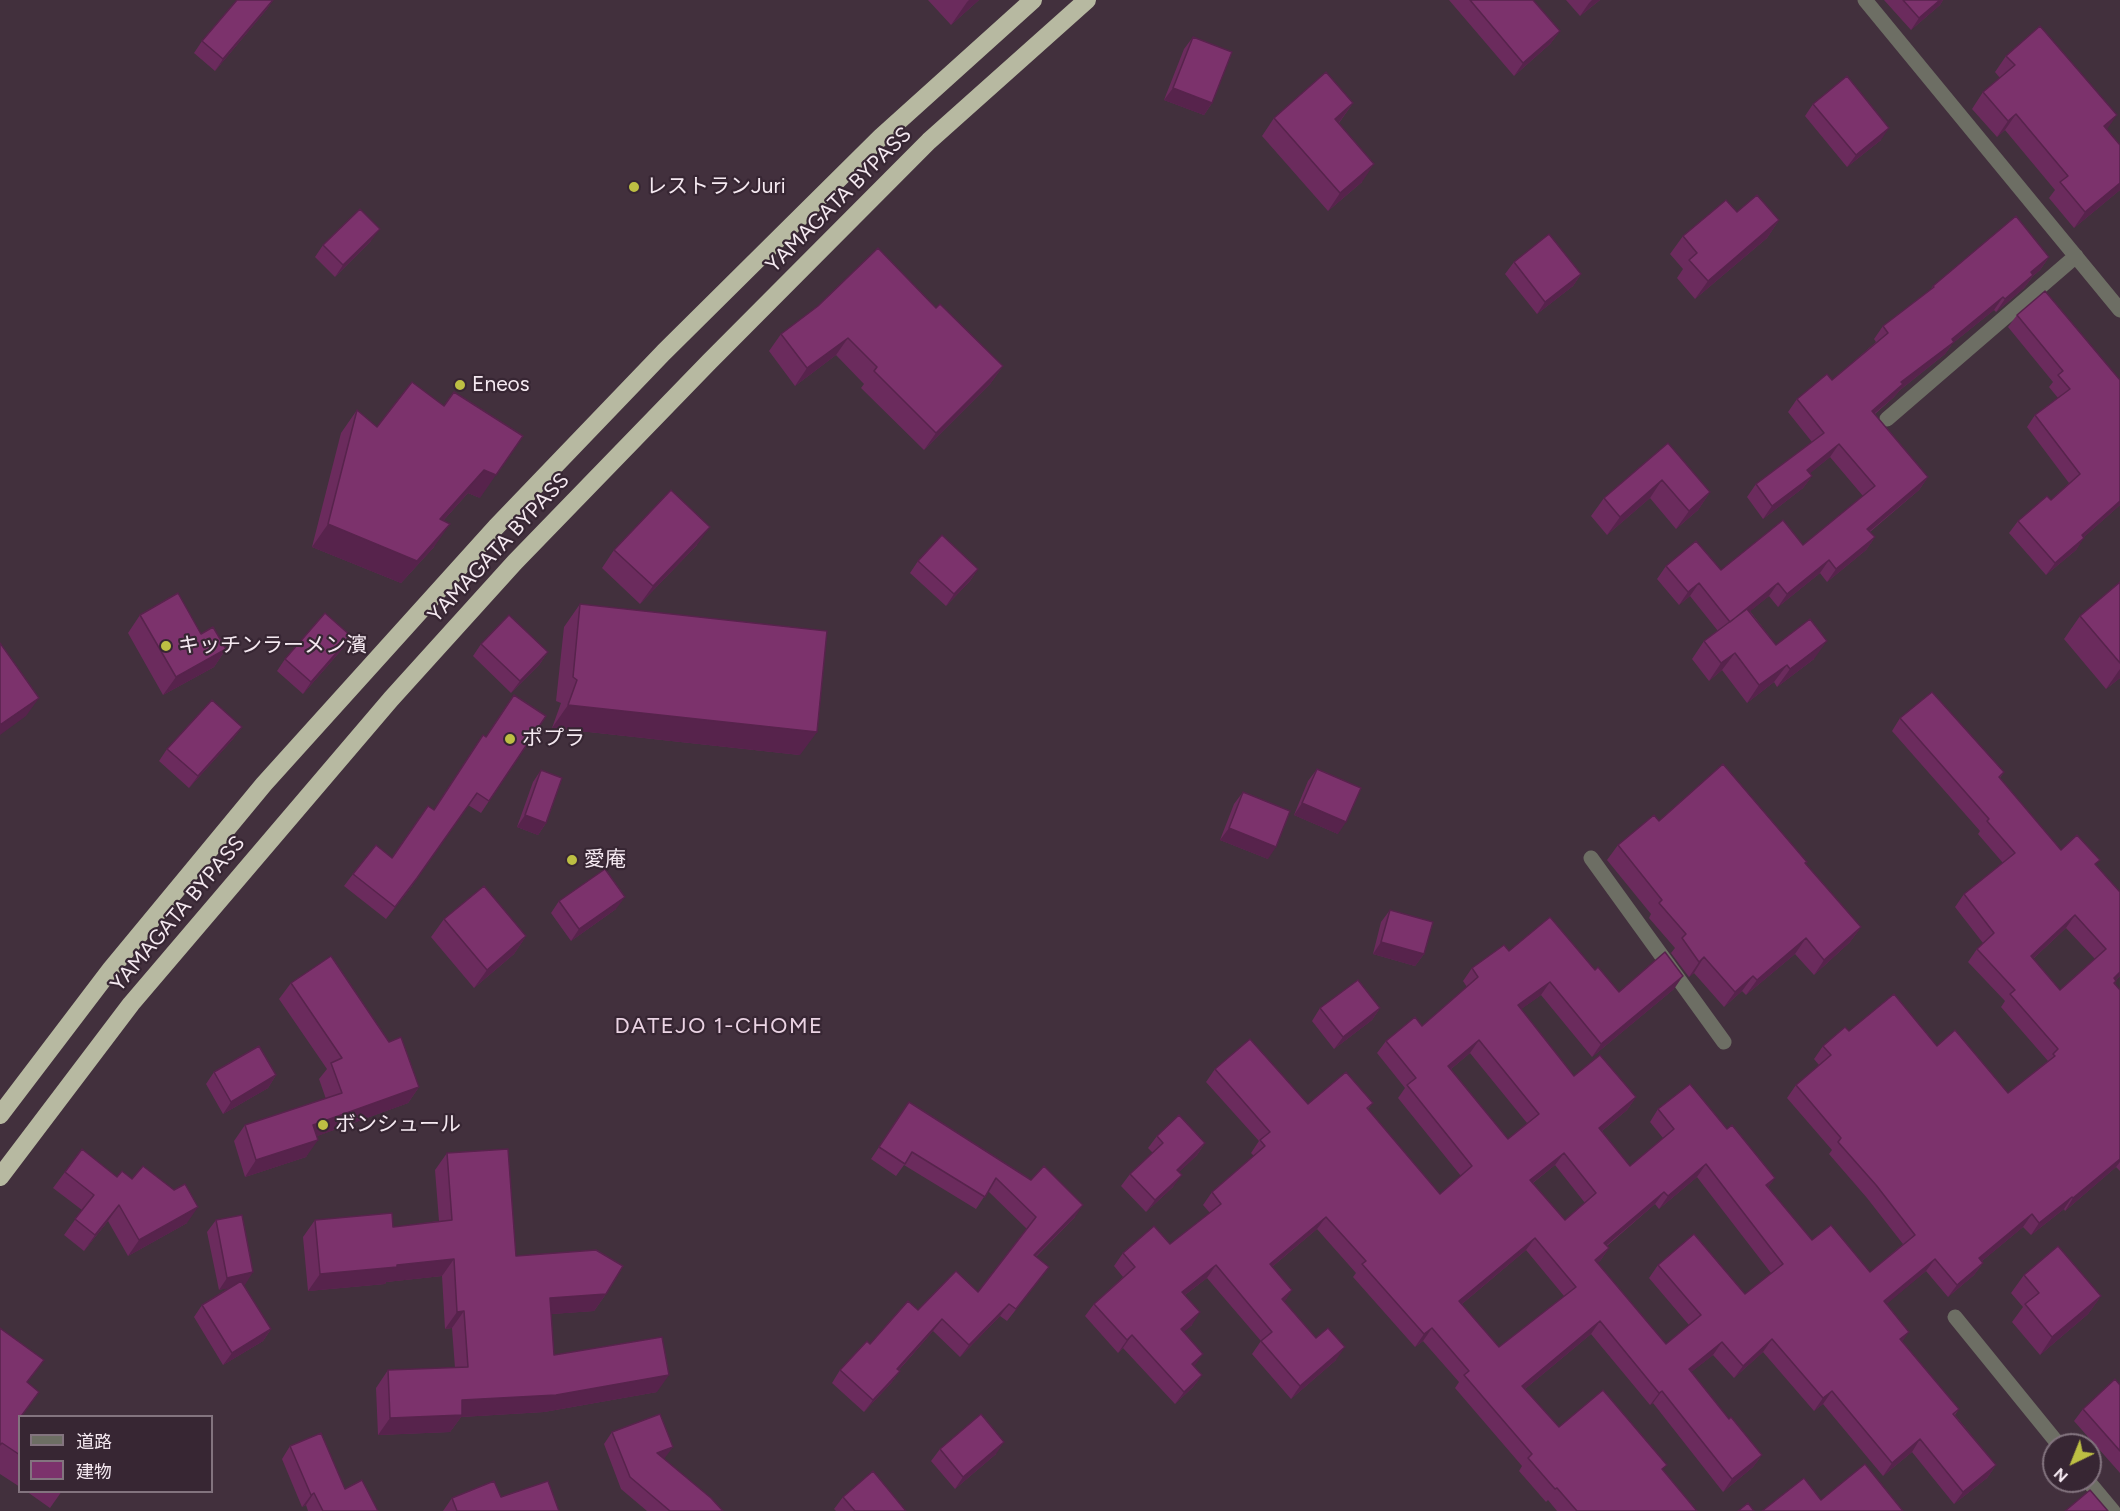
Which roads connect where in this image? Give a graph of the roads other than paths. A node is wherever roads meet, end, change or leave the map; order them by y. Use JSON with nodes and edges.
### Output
{"nodes":[{"id":1,"x":1033,"y":0,"type":"edge"},
{"id":2,"x":1086,"y":0,"type":"edge"},
{"id":3,"x":1865,"y":0,"type":"edge"},
{"id":4,"x":2076,"y":256,"type":"junction"},
{"id":5,"x":2120,"y":310,"type":"edge"},
{"id":6,"x":1887,"y":419,"type":"dead end"},
{"id":7,"x":1591,"y":858,"type":"dead end"},
{"id":8,"x":1724,"y":1042,"type":"dead end"},
{"id":9,"x":0,"y":1115,"type":"edge"},
{"id":10,"x":0,"y":1178,"type":"edge"},
{"id":11,"x":1955,"y":1317,"type":"dead end"},
{"id":12,"x":2049,"y":1433,"type":"edge"},
{"id":13,"x":2098,"y":1493,"type":"edge"},
{"id":14,"x":2113,"y":1511,"type":"edge"}],
"edges":[{"from":1,"to":9,"type":"highway","name":"YAMAGATA BYPASS"},
{"from":2,"to":10,"type":"highway","name":"YAMAGATA BYPASS"},
{"from":3,"to":4,"type":"street"},
{"from":4,"to":5,"type":"street"},
{"from":4,"to":6,"type":"street"},
{"from":7,"to":8,"type":"street"},
{"from":11,"to":12,"type":"street"},
{"from":13,"to":14,"type":"street"}]}
